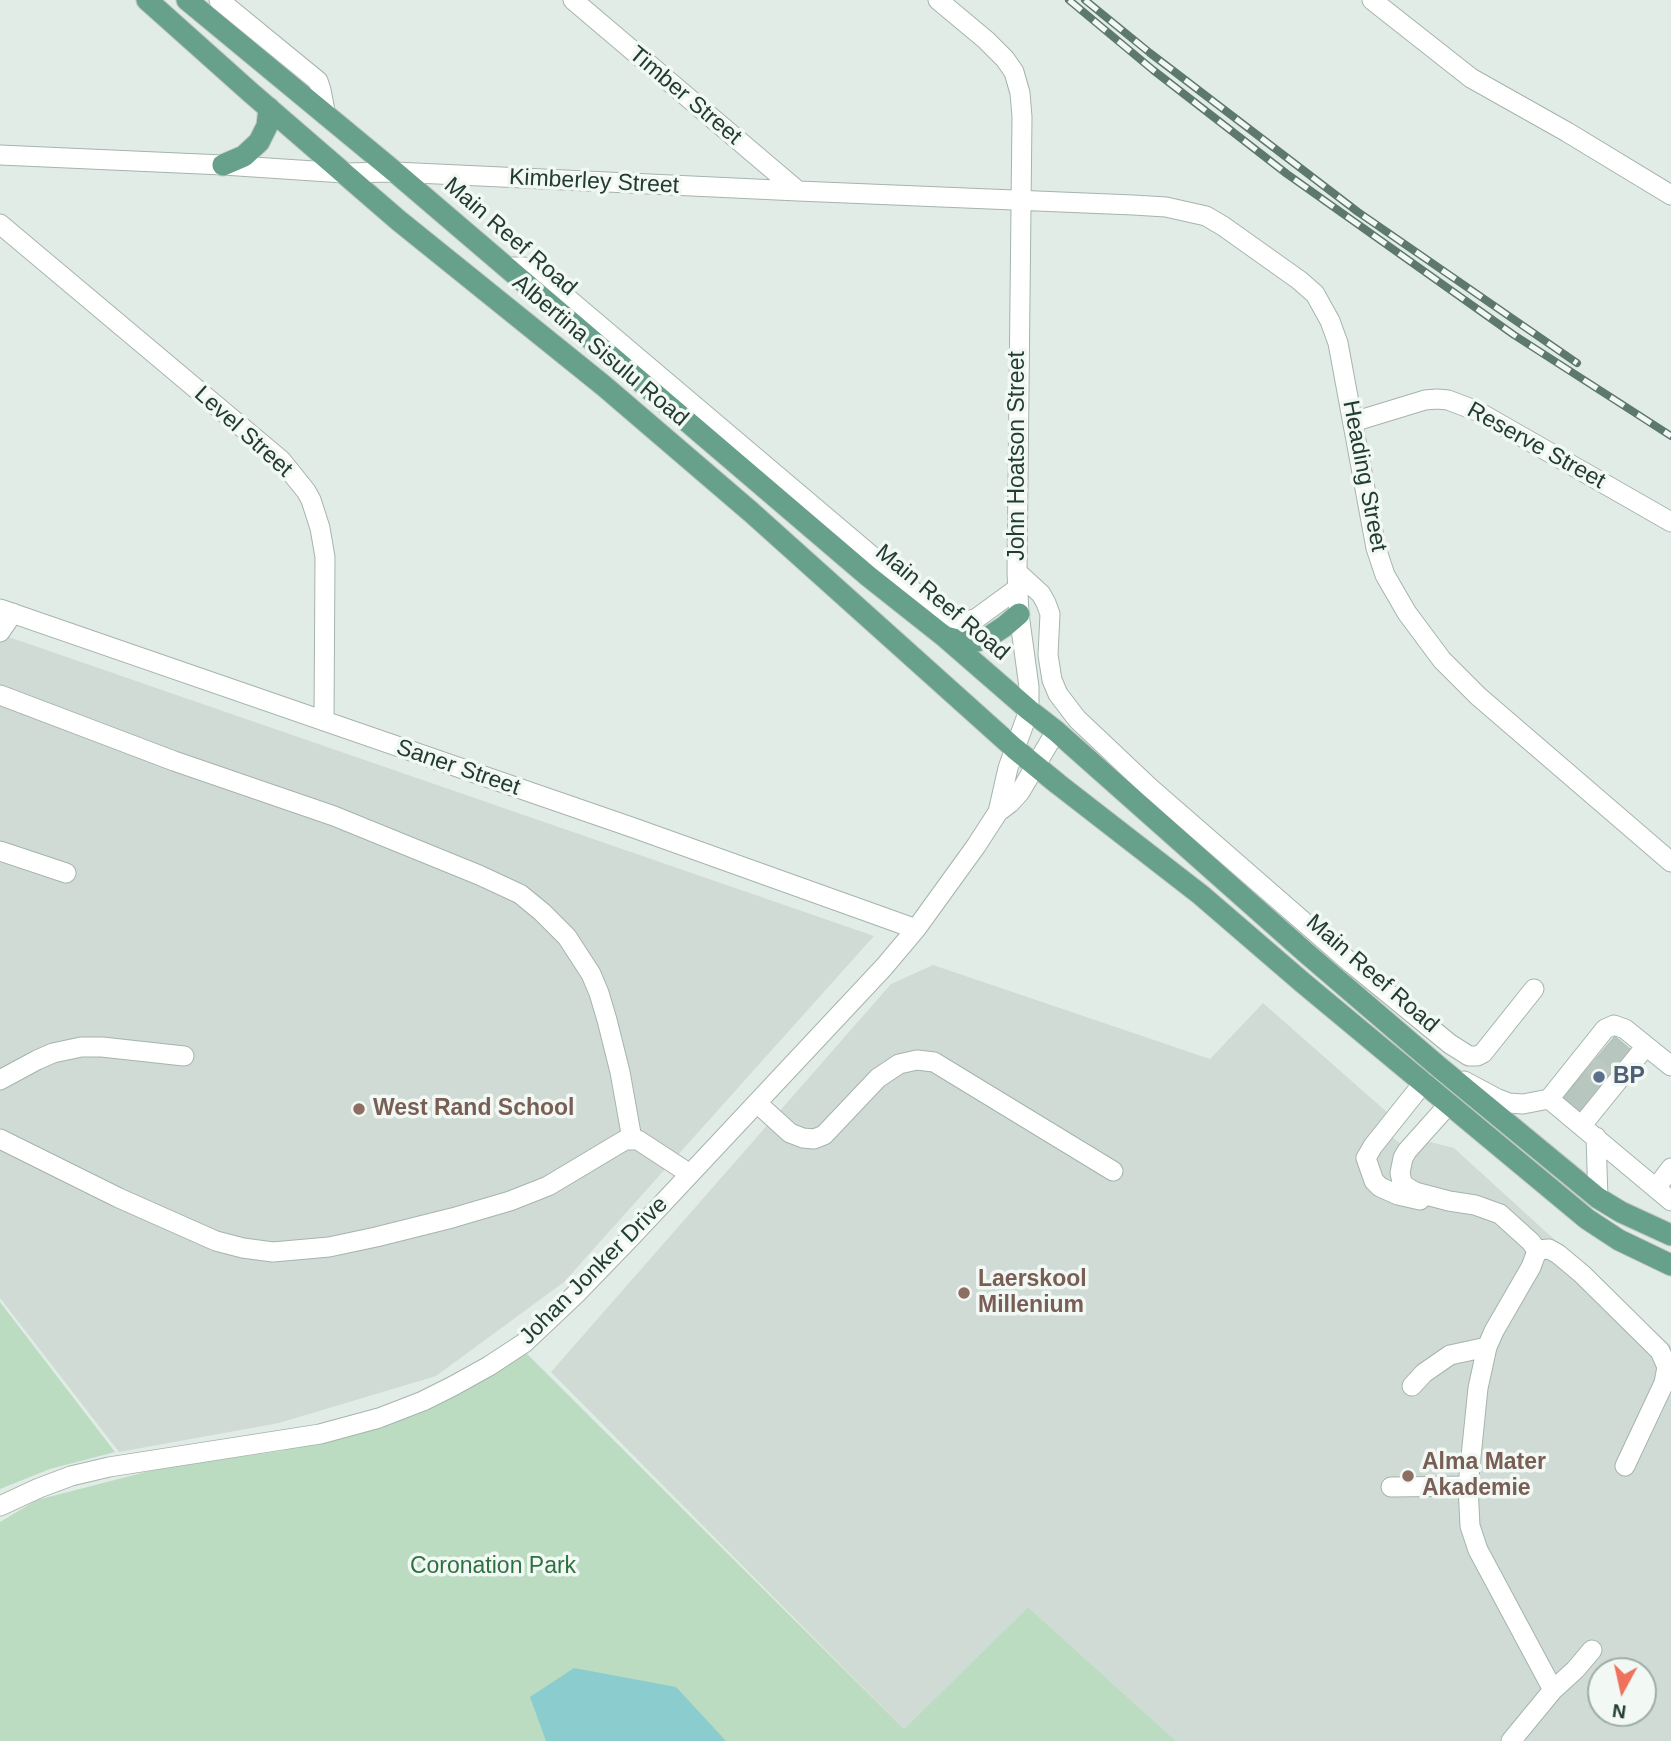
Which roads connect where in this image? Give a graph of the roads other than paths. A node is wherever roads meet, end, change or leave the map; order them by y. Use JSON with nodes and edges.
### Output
{"nodes":[{"id":1,"x":147,"y":0,"type":"edge"},
{"id":2,"x":187,"y":0,"type":"edge"},
{"id":3,"x":219,"y":0,"type":"edge"},
{"id":4,"x":573,"y":0,"type":"edge"},
{"id":5,"x":938,"y":0,"type":"edge"},
{"id":6,"x":1372,"y":0,"type":"edge"},
{"id":7,"x":269,"y":108,"type":"junction"},
{"id":8,"x":326,"y":116,"type":"junction"},
{"id":9,"x":0,"y":155,"type":"edge"},
{"id":10,"x":223,"y":165,"type":"junction"},
{"id":11,"x":395,"y":172,"type":"junction"},
{"id":12,"x":344,"y":173,"type":"junction"},
{"id":13,"x":798,"y":191,"type":"junction"},
{"id":14,"x":1671,"y":195,"type":"edge"},
{"id":15,"x":1021,"y":201,"type":"junction"},
{"id":16,"x":0,"y":224,"type":"edge"},
{"id":17,"x":505,"y":267,"type":"junction"},
{"id":18,"x":1353,"y":422,"type":"junction"},
{"id":19,"x":1671,"y":522,"type":"edge"},
{"id":20,"x":1018,"y":580,"type":"junction"},
{"id":21,"x":6,"y":611,"type":"edge"},
{"id":22,"x":1019,"y":614,"type":"junction"},
{"id":23,"x":0,"y":632,"type":"edge"},
{"id":24,"x":944,"y":637,"type":"junction"},
{"id":25,"x":0,"y":695,"type":"edge"},
{"id":26,"x":1029,"y":710,"type":"junction"},
{"id":27,"x":324,"y":721,"type":"junction"},
{"id":28,"x":1056,"y":731,"type":"junction"},
{"id":29,"x":1014,"y":748,"type":"junction"},
{"id":30,"x":1037,"y":765,"type":"junction"},
{"id":31,"x":998,"y":812,"type":"junction"},
{"id":32,"x":0,"y":851,"type":"edge"},
{"id":33,"x":1671,"y":862,"type":"edge"},
{"id":34,"x":66,"y":873,"type":"dead end"},
{"id":35,"x":916,"y":929,"type":"junction"},
{"id":36,"x":1534,"y":989,"type":"dead end"},
{"id":37,"x":1646,"y":1045,"type":"junction"},
{"id":38,"x":184,"y":1056,"type":"dead end"},
{"id":39,"x":1671,"y":1066,"type":"edge"},
{"id":40,"x":1431,"y":1074,"type":"junction"},
{"id":41,"x":0,"y":1080,"type":"edge"},
{"id":42,"x":1549,"y":1099,"type":"junction"},
{"id":43,"x":757,"y":1103,"type":"junction"},
{"id":44,"x":1449,"y":1104,"type":"junction"},
{"id":45,"x":1589,"y":1131,"type":"junction"},
{"id":46,"x":0,"y":1139,"type":"edge"},
{"id":47,"x":632,"y":1139,"type":"junction"},
{"id":48,"x":1671,"y":1168,"type":"edge"},
{"id":49,"x":1113,"y":1171,"type":"dead end"},
{"id":50,"x":691,"y":1174,"type":"junction"},
{"id":51,"x":1656,"y":1188,"type":"junction"},
{"id":52,"x":1598,"y":1198,"type":"junction"},
{"id":53,"x":1449,"y":1201,"type":"junction"},
{"id":54,"x":1671,"y":1201,"type":"edge"},
{"id":55,"x":1671,"y":1235,"type":"edge"},
{"id":56,"x":1537,"y":1250,"type":"junction"},
{"id":57,"x":1671,"y":1265,"type":"edge"},
{"id":58,"x":1487,"y":1347,"type":"junction"},
{"id":59,"x":1412,"y":1386,"type":"dead end"},
{"id":60,"x":1625,"y":1466,"type":"dead end"},
{"id":61,"x":1468,"y":1486,"type":"junction"},
{"id":62,"x":1391,"y":1487,"type":"dead end"},
{"id":63,"x":0,"y":1507,"type":"edge"},
{"id":64,"x":1592,"y":1650,"type":"dead end"},
{"id":65,"x":1553,"y":1690,"type":"junction"},
{"id":66,"x":1511,"y":1741,"type":"edge"}],
"edges":[{"from":1,"to":7,"type":"main road","name":"Albertina Sisulu Road"},
{"from":2,"to":8,"type":"main road","name":"Main Reef Road"},
{"from":3,"to":8,"type":"street"},
{"from":4,"to":13,"type":"street","name":"Timber Street"},
{"from":5,"to":15,"type":"street"},
{"from":6,"to":14,"type":"street"},
{"from":7,"to":10,"type":"main road"},
{"from":7,"to":12,"type":"main road","name":"Albertina Sisulu Road"},
{"from":8,"to":11,"type":"main road","name":"Main Reef Road"},
{"from":9,"to":10,"type":"street","name":"Kimberley Street"},
{"from":10,"to":12,"type":"street","name":"Kimberley Street"},
{"from":11,"to":12,"type":"street","name":"Kimberley Street"},
{"from":11,"to":13,"type":"street","name":"Kimberley Street"},
{"from":11,"to":17,"type":"main road","name":"Main Reef Road"},
{"from":12,"to":29,"type":"main road","name":"Albertina Sisulu Road"},
{"from":13,"to":15,"type":"street","name":"Kimberley Street"},
{"from":15,"to":18,"type":"street","name":"Heading Street"},
{"from":15,"to":20,"type":"street","name":"John Hoatson Street"},
{"from":16,"to":27,"type":"street","name":"Level Street"},
{"from":17,"to":20,"type":"street"},
{"from":17,"to":24,"type":"main road","name":"Main Reef Road"},
{"from":18,"to":19,"type":"street","name":"Reserve Street"},
{"from":18,"to":33,"type":"street","name":"Heading Street"},
{"from":20,"to":22,"type":"street","name":"John Hoatson Street"},
{"from":20,"to":36,"type":"street"},
{"from":21,"to":23,"type":"street"},
{"from":21,"to":27,"type":"street","name":"Saner Street"},
{"from":22,"to":24,"type":"main road"},
{"from":22,"to":26,"type":"street","name":"John Hoatson Street"},
{"from":24,"to":26,"type":"main road","name":"Main Reef Road"},
{"from":25,"to":47,"type":"street"},
{"from":26,"to":28,"type":"main road","name":"Main Reef Road"},
{"from":26,"to":29,"type":"street","name":"Johan Jonker Drive"},
{"from":27,"to":35,"type":"street","name":"Saner Street"},
{"from":28,"to":30,"type":"street","name":"Johan Jonker Drive"},
{"from":28,"to":40,"type":"main road","name":"Main Reef Road"},
{"from":29,"to":30,"type":"main road","name":"Main Reef Road"},
{"from":29,"to":31,"type":"street","name":"Johan Jonker Drive"},
{"from":30,"to":31,"type":"street","name":"Johan Jonker Drive"},
{"from":30,"to":40,"type":"main road","name":"Main Reef Road"},
{"from":31,"to":35,"type":"street","name":"Johan Jonker Drive"},
{"from":32,"to":34,"type":"street"},
{"from":35,"to":43,"type":"street","name":"Johan Jonker Drive"},
{"from":37,"to":39,"type":"street"},
{"from":37,"to":42,"type":"street"},
{"from":37,"to":45,"type":"street"},
{"from":38,"to":41,"type":"street"},
{"from":40,"to":42,"type":"street"},
{"from":40,"to":44,"type":"main road","name":"Main Reef Road"},
{"from":40,"to":52,"type":"main road","name":"Main Reef Road"},
{"from":40,"to":53,"type":"street"},
{"from":42,"to":45,"type":"street"},
{"from":43,"to":49,"type":"street"},
{"from":43,"to":50,"type":"street","name":"Johan Jonker Drive"},
{"from":44,"to":53,"type":"street"},
{"from":44,"to":57,"type":"main road","name":"Main Reef Road"},
{"from":45,"to":51,"type":"street"},
{"from":45,"to":52,"type":"street"},
{"from":46,"to":47,"type":"street"},
{"from":47,"to":50,"type":"street"},
{"from":48,"to":51,"type":"street"},
{"from":50,"to":63,"type":"street","name":"Johan Jonker Drive"},
{"from":51,"to":54,"type":"street"},
{"from":52,"to":55,"type":"main road","name":"Main Reef Road"},
{"from":53,"to":56,"type":"street"},
{"from":56,"to":58,"type":"street"},
{"from":56,"to":60,"type":"street"},
{"from":58,"to":59,"type":"street"},
{"from":58,"to":61,"type":"street"},
{"from":61,"to":62,"type":"street"},
{"from":61,"to":65,"type":"street"},
{"from":64,"to":65,"type":"street"},
{"from":65,"to":66,"type":"street"}]}
